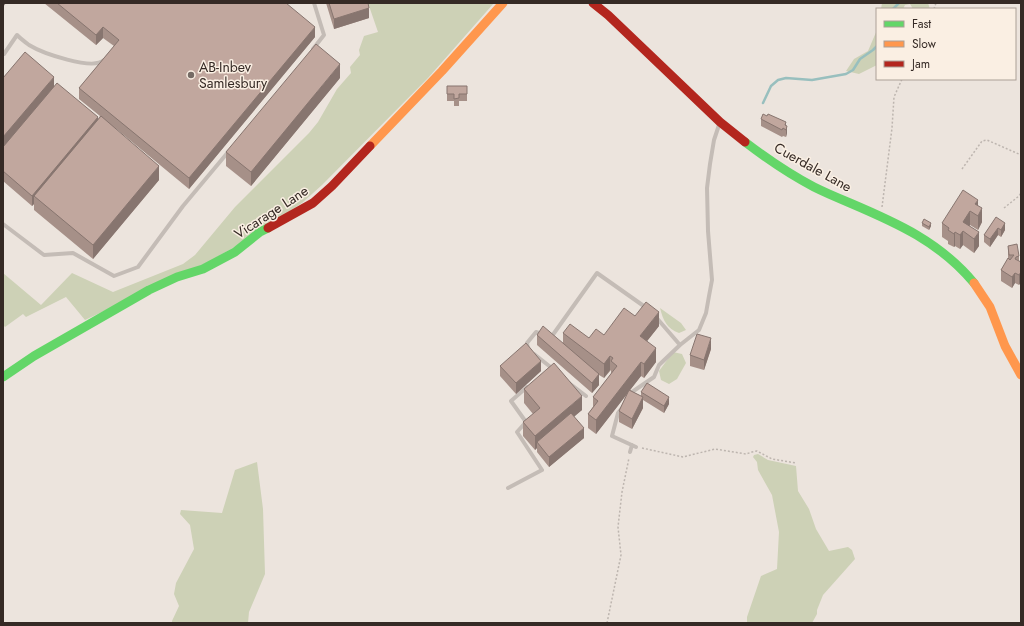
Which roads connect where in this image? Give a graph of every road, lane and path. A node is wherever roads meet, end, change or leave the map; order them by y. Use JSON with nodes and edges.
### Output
{"nodes":[{"id":1,"x":314,"y":3,"type":"edge"},
{"id":2,"x":503,"y":3,"type":"edge"},
{"id":3,"x":593,"y":3,"type":"edge"},
{"id":4,"x":3,"y":54,"type":"edge"},
{"id":5,"x":309,"y":54,"type":"edge"},
{"id":6,"x":109,"y":55,"type":"edge"},
{"id":7,"x":902,"y":80,"type":"edge"},
{"id":8,"x":720,"y":122,"type":"junction"},
{"id":9,"x":234,"y":145,"type":"edge"},
{"id":10,"x":1021,"y":155,"type":"edge"},
{"id":11,"x":962,"y":169,"type":"dead end"},
{"id":12,"x":1021,"y":193,"type":"edge"},
{"id":13,"x":1004,"y":208,"type":"dead end"},
{"id":14,"x":880,"y":216,"type":"junction"},
{"id":15,"x":3,"y":224,"type":"edge"},
{"id":16,"x":680,"y":345,"type":"junction"},
{"id":17,"x":550,"y":367,"type":"junction"},
{"id":18,"x":544,"y":372,"type":"edge"},
{"id":19,"x":556,"y":372,"type":"edge"},
{"id":20,"x":1021,"y":375,"type":"edge"},
{"id":21,"x":3,"y":377,"type":"edge"},
{"id":22,"x":533,"y":382,"type":"edge"},
{"id":23,"x":568,"y":382,"type":"edge"},
{"id":24,"x":586,"y":396,"type":"dead end"},
{"id":25,"x":634,"y":446,"type":"junction"},
{"id":26,"x":630,"y":452,"type":"joint"},
{"id":27,"x":796,"y":463,"type":"dead end"},
{"id":28,"x":508,"y":488,"type":"dead end"},
{"id":29,"x":607,"y":623,"type":"edge"}],
"edges":[{"from":1,"to":5,"type":"lane"},
{"from":2,"to":21,"type":"street","name":"Vicarage Lane"},
{"from":3,"to":8,"type":"street","name":"Cuerdale Lane"},
{"from":4,"to":6,"type":"lane"},
{"from":7,"to":14,"type":"path"},
{"from":8,"to":14,"type":"street","name":"Cuerdale Lane"},
{"from":8,"to":16,"type":"lane"},
{"from":9,"to":15,"type":"lane"},
{"from":10,"to":11,"type":"path"},
{"from":12,"to":13,"type":"path"},
{"from":14,"to":20,"type":"street","name":"Cuerdale Lane"},
{"from":16,"to":17,"type":"lane"},
{"from":16,"to":25,"type":"lane"},
{"from":17,"to":18,"type":"lane"},
{"from":17,"to":19,"type":"lane"},
{"from":22,"to":28,"type":"lane"},
{"from":23,"to":24,"type":"lane"},
{"from":25,"to":26,"type":"lane"},
{"from":25,"to":27,"type":"path"},
{"from":26,"to":29,"type":"path"}]}
